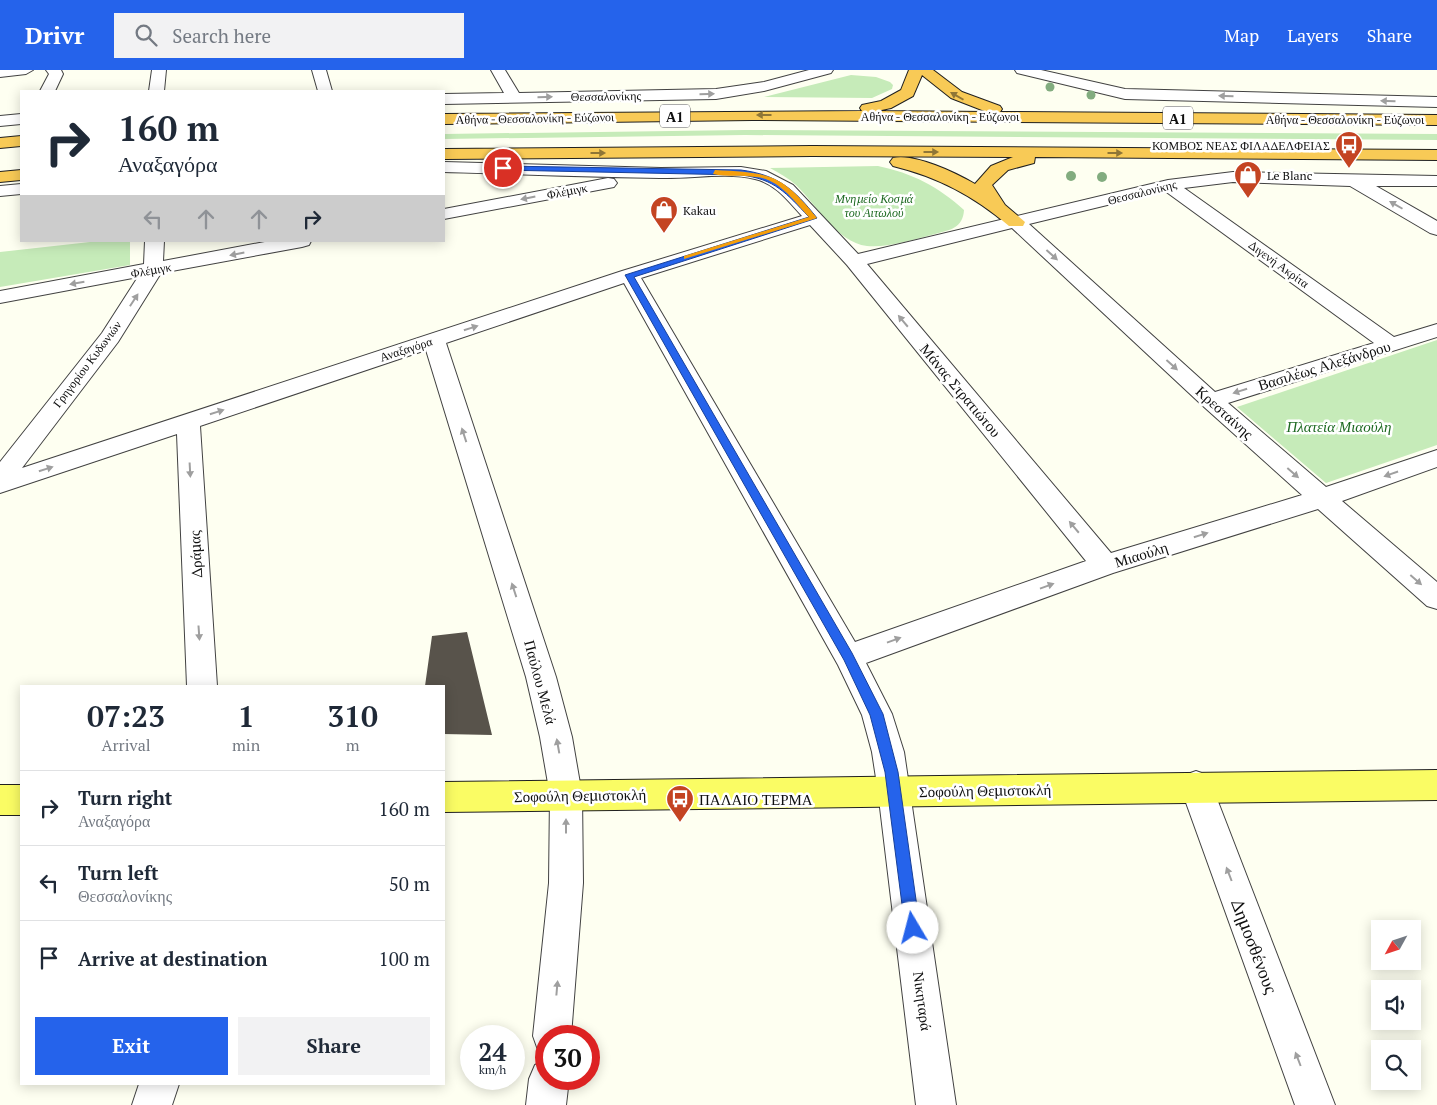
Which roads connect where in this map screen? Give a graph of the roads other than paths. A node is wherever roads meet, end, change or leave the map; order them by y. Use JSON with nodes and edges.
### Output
{"nodes":[{"id":1,"x":26,"y":70,"type":"edge"},
{"id":2,"x":53,"y":70,"type":"edge"},
{"id":3,"x":158,"y":70,"type":"edge"},
{"id":4,"x":319,"y":70,"type":"edge"},
{"id":5,"x":498,"y":70,"type":"edge"},
{"id":6,"x":826,"y":70,"type":"edge"},
{"id":7,"x":916,"y":70,"type":"edge"},
{"id":8,"x":925,"y":70,"type":"edge"},
{"id":9,"x":1022,"y":70,"type":"edge"},
{"id":10,"x":0,"y":73,"type":"edge"},
{"id":11,"x":747,"y":76,"type":"dead end"},
{"id":12,"x":764,"y":86,"type":"junction"},
{"id":13,"x":48,"y":90,"type":"edge"},
{"id":14,"x":157,"y":90,"type":"edge"},
{"id":15,"x":325,"y":90,"type":"edge"},
{"id":16,"x":514,"y":97,"type":"junction"},
{"id":17,"x":445,"y":99,"type":"edge"},
{"id":18,"x":1437,"y":102,"type":"edge"},
{"id":19,"x":812,"y":116,"type":"junction"},
{"id":20,"x":1055,"y":117,"type":"junction"},
{"id":21,"x":20,"y":119,"type":"edge"},
{"id":22,"x":445,"y":119,"type":"edge"},
{"id":23,"x":1437,"y":120,"type":"edge"},
{"id":24,"x":0,"y":121,"type":"edge"},
{"id":25,"x":20,"y":140,"type":"edge"},
{"id":26,"x":0,"y":143,"type":"edge"},
{"id":27,"x":812,"y":151,"type":"junction"},
{"id":28,"x":1066,"y":153,"type":"junction"},
{"id":29,"x":445,"y":154,"type":"edge"},
{"id":30,"x":1437,"y":155,"type":"edge"},
{"id":31,"x":445,"y":167,"type":"edge"},
{"id":32,"x":662,"y":173,"type":"junction"},
{"id":33,"x":20,"y":175,"type":"edge"},
{"id":34,"x":0,"y":177,"type":"edge"},
{"id":35,"x":1355,"y":181,"type":"junction"},
{"id":36,"x":1437,"y":181,"type":"edge"},
{"id":37,"x":1168,"y":184,"type":"junction"},
{"id":38,"x":20,"y":189,"type":"edge"},
{"id":39,"x":0,"y":191,"type":"edge"},
{"id":40,"x":998,"y":207,"type":"junction"},
{"id":41,"x":445,"y":214,"type":"edge"},
{"id":42,"x":814,"y":218,"type":"junction"},
{"id":43,"x":1016,"y":222,"type":"junction"},
{"id":44,"x":1437,"y":229,"type":"edge"},
{"id":45,"x":155,"y":242,"type":"edge"},
{"id":46,"x":297,"y":242,"type":"edge"},
{"id":47,"x":854,"y":261,"type":"junction"},
{"id":48,"x":154,"y":270,"type":"junction"},
{"id":49,"x":629,"y":275,"type":"junction"},
{"id":50,"x":0,"y":297,"type":"edge"},
{"id":51,"x":1437,"y":330,"type":"edge"},
{"id":52,"x":434,"y":340,"type":"junction"},
{"id":53,"x":1390,"y":344,"type":"junction"},
{"id":54,"x":1211,"y":401,"type":"junction"},
{"id":55,"x":188,"y":422,"type":"junction"},
{"id":56,"x":1437,"y":458,"type":"edge"},
{"id":57,"x":0,"y":478,"type":"edge"},
{"id":58,"x":0,"y":484,"type":"edge"},
{"id":59,"x":1322,"y":498,"type":"junction"},
{"id":60,"x":1105,"y":565,"type":"junction"},
{"id":61,"x":1437,"y":598,"type":"edge"},
{"id":62,"x":848,"y":657,"type":"junction"},
{"id":63,"x":202,"y":685,"type":"edge"},
{"id":64,"x":1437,"y":785,"type":"edge"},
{"id":65,"x":1196,"y":786,"type":"junction"},
{"id":66,"x":894,"y":791,"type":"junction"},
{"id":67,"x":566,"y":794,"type":"junction"},
{"id":68,"x":445,"y":797,"type":"edge"},
{"id":69,"x":0,"y":800,"type":"edge"},
{"id":70,"x":20,"y":800,"type":"edge"},
{"id":71,"x":553,"y":1025,"type":"edge"},
{"id":72,"x":159,"y":1085,"type":"edge"},
{"id":73,"x":548,"y":1090,"type":"edge"},
{"id":74,"x":152,"y":1105,"type":"edge"},
{"id":75,"x":546,"y":1105,"type":"edge"},
{"id":76,"x":936,"y":1105,"type":"edge"},
{"id":77,"x":1315,"y":1105,"type":"edge"}],
"edges":[{"from":1,"to":10,"type":"street"},
{"from":2,"to":13,"type":"street"},
{"from":3,"to":14,"type":"street"},
{"from":4,"to":15,"type":"street"},
{"from":5,"to":16,"type":"street"},
{"from":6,"to":12,"type":"street","name":"Θεσσαλονίκης"},
{"from":7,"to":19,"type":"highway"},
{"from":20,"to":8,"type":"highway","one_way":true},
{"from":18,"to":9,"type":"street","one_way":true},
{"from":11,"to":12,"type":"street"},
{"from":16,"to":12,"type":"street","name":"Θεσσαλονίκης","one_way":true},
{"from":16,"to":17,"type":"street","name":"Θεσσαλονίκης"},
{"from":19,"to":20,"type":"highway","name":"Αθήνα - Θεσσαλονίκη - Εύζωνοι","number":"Α1"},
{"from":19,"to":22,"type":"highway","name":"Αθήνα - Θεσσαλονίκη - Εύζωνοι","number":"Α1","one_way":true},
{"from":20,"to":23,"type":"highway","name":"Αθήνα - Θεσσαλονίκη - Εύζωνοι","number":"Α1"},
{"from":21,"to":24,"type":"street"},
{"from":25,"to":26,"type":"highway"},
{"from":27,"to":28,"type":"highway","one_way":true},
{"from":29,"to":27,"type":"highway","one_way":true},
{"from":27,"to":40,"type":"highway"},
{"from":28,"to":30,"type":"highway","one_way":true},
{"from":28,"to":40,"type":"highway"},
{"from":31,"to":32,"type":"street"},
{"from":32,"to":41,"type":"street","name":"Φλέμιγκ","one_way":true},
{"from":32,"to":42,"type":"street"},
{"from":33,"to":34,"type":"highway"},
{"from":35,"to":36,"type":"street","name":"Θεσσαλονίκης"},
{"from":35,"to":37,"type":"street","name":"Θεσσαλονίκης"},
{"from":44,"to":35,"type":"street","one_way":true},
{"from":37,"to":43,"type":"street","name":"Θεσσαλονίκης"},
{"from":37,"to":53,"type":"street","name":"Διγενή Ακρίτα"},
{"from":38,"to":39,"type":"street"},
{"from":40,"to":43,"type":"highway"},
{"from":42,"to":47,"type":"street","name":"Μάνας Στρατιώτου"},
{"from":42,"to":49,"type":"street","name":"Αναξαγόρα"},
{"from":43,"to":47,"type":"street","name":"Θεσσαλονίκης"},
{"from":43,"to":54,"type":"street","name":"Κρεσταίνης","one_way":true},
{"from":45,"to":48,"type":"street"},
{"from":46,"to":48,"type":"street","name":"Φλέμιγκ","one_way":true},
{"from":60,"to":47,"type":"street","name":"Μάνας Στρατιώτου","one_way":true},
{"from":48,"to":50,"type":"street","name":"Φλέμιγκ","one_way":true},
{"from":57,"to":48,"type":"street","name":"Γρηγορίου Κυδωνιών","one_way":true},
{"from":52,"to":49,"type":"street","name":"Αναξαγόρα","one_way":true},
{"from":49,"to":62,"type":"street","name":"Νικηταρά"},
{"from":51,"to":53,"type":"street","name":"Βασιλέως Αλεξάνδρου"},
{"from":55,"to":52,"type":"street","name":"Αναξαγόρα","one_way":true},
{"from":67,"to":52,"type":"street","name":"Παύλου Μελά","one_way":true},
{"from":53,"to":54,"type":"street","name":"Βασιλέως Αλεξάνδρου","one_way":true},
{"from":54,"to":59,"type":"street","name":"Κρεσταίνης","one_way":true},
{"from":58,"to":55,"type":"street","name":"Αναξαγόρα","one_way":true},
{"from":55,"to":63,"type":"street","name":"Δράμας","one_way":true},
{"from":56,"to":59,"type":"street","name":"Μιαούλη","one_way":true},
{"from":60,"to":59,"type":"street","name":"Μιαούλη","one_way":true},
{"from":59,"to":61,"type":"street","name":"Κρεσταίνης","one_way":true},
{"from":62,"to":60,"type":"street","name":"Μιαούλη","one_way":true},
{"from":62,"to":66,"type":"street","name":"Νικηταρά"},
{"from":64,"to":65,"type":"main road","name":"Σοφούλη Θεμιστοκλή"},
{"from":65,"to":66,"type":"main road","name":"Σοφούλη Θεμιστοκλή"},
{"from":77,"to":65,"type":"street","name":"Δημοσθένους","one_way":true},
{"from":66,"to":67,"type":"main road","name":"Σοφούλη Θεμιστοκλή"},
{"from":66,"to":76,"type":"street","name":"Νικηταρά"},
{"from":67,"to":68,"type":"main road","name":"Σοφούλη Θεμιστοκλή"},
{"from":71,"to":67,"type":"street","name":"Παύλου Μελά","one_way":true},
{"from":69,"to":70,"type":"main road"},
{"from":72,"to":74,"type":"street"},
{"from":73,"to":75,"type":"street"}]}
